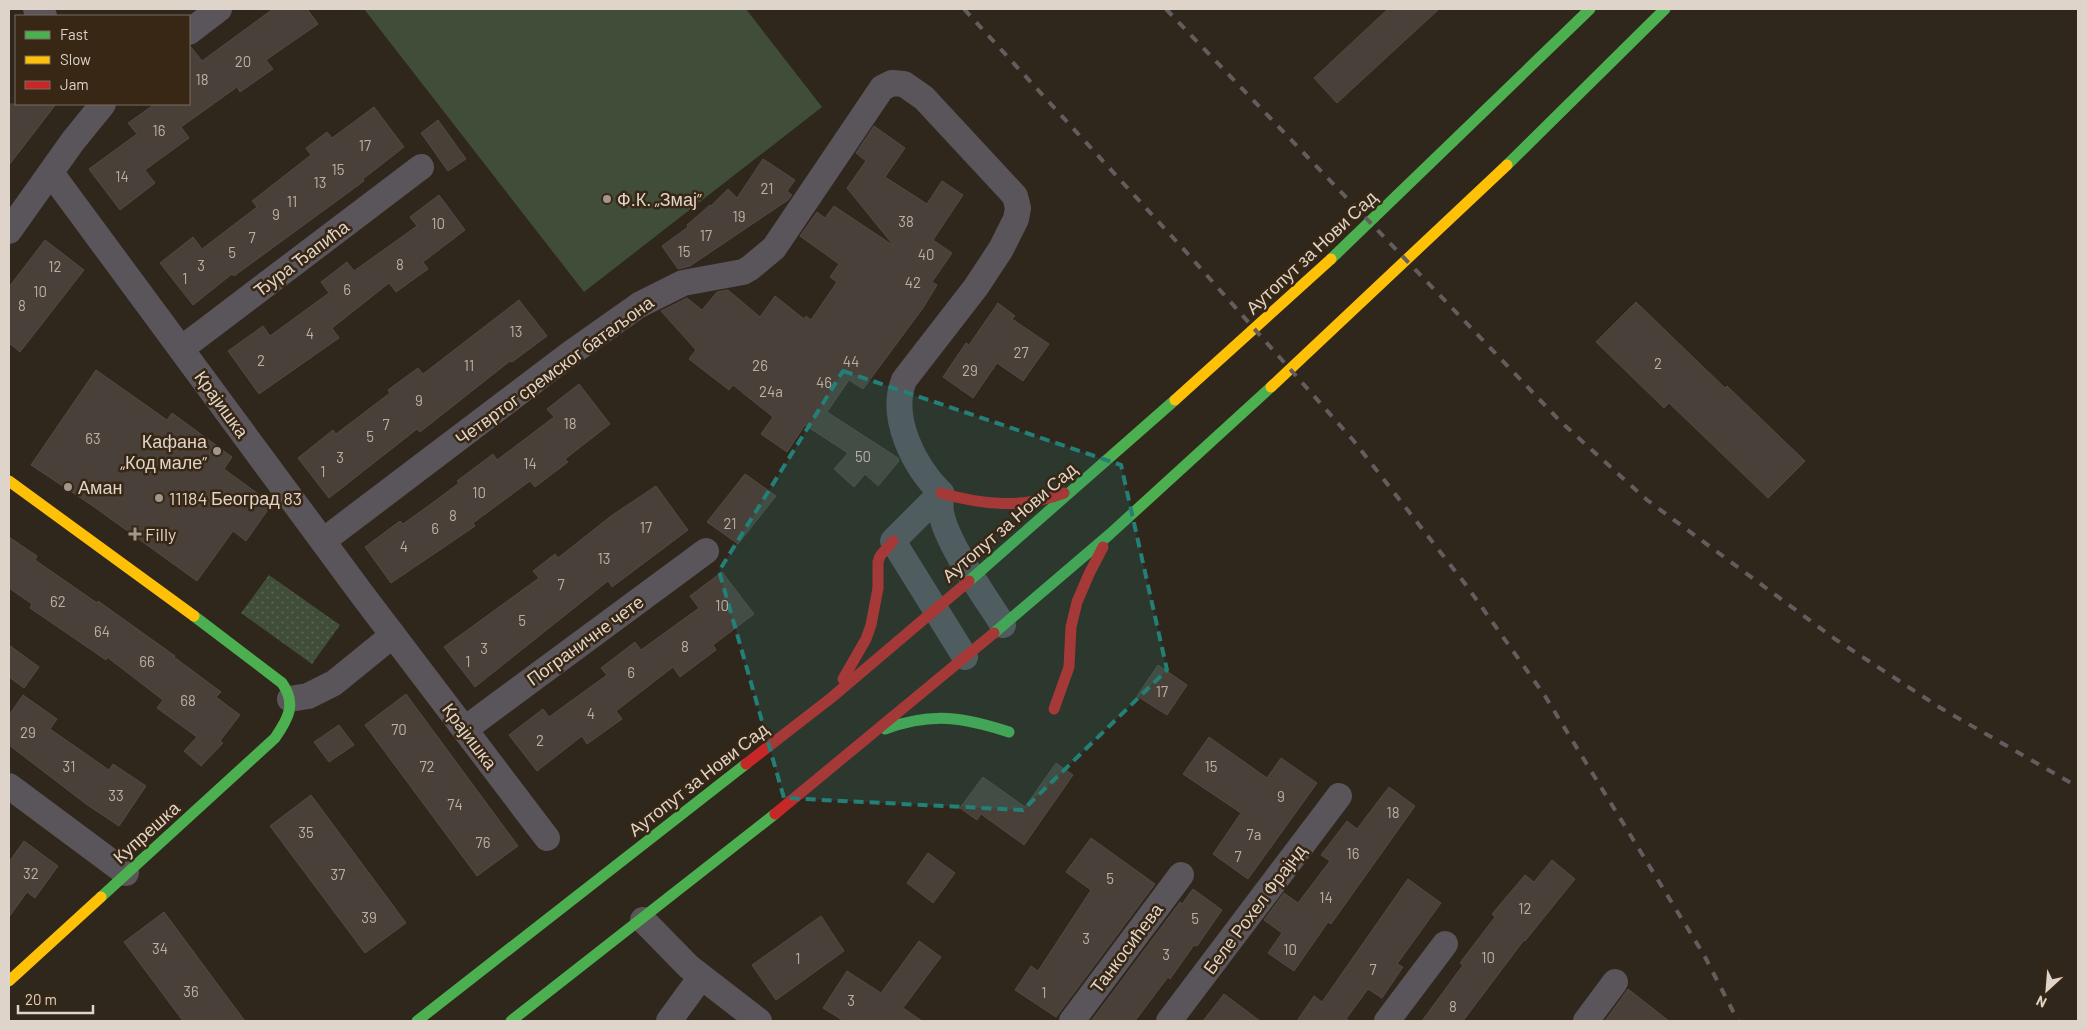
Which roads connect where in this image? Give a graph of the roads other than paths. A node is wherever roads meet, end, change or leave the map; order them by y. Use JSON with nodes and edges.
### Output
{"nodes":[{"id":1,"x":219,"y":9,"type":"edge"},
{"id":2,"x":1590,"y":9,"type":"edge"},
{"id":3,"x":1665,"y":9,"type":"edge"},
{"id":4,"x":190,"y":31,"type":"edge"},
{"id":5,"x":102,"y":105,"type":"edge"},
{"id":6,"x":421,"y":167,"type":"dead end"},
{"id":7,"x":51,"y":173,"type":"junction"},
{"id":8,"x":9,"y":231,"type":"edge"},
{"id":9,"x":181,"y":349,"type":"junction"},
{"id":10,"x":9,"y":481,"type":"edge"},
{"id":11,"x":1073,"y":489,"type":"junction"},
{"id":12,"x":941,"y":493,"type":"junction"},
{"id":13,"x":1111,"y":533,"type":"junction"},
{"id":14,"x":324,"y":541,"type":"junction"},
{"id":15,"x":893,"y":541,"type":"junction"},
{"id":16,"x":706,"y":551,"type":"dead end"},
{"id":17,"x":972,"y":577,"type":"junction"},
{"id":18,"x":935,"y":610,"type":"junction"},
{"id":19,"x":1003,"y":625,"type":"junction"},
{"id":20,"x":393,"y":635,"type":"junction"},
{"id":21,"x":965,"y":657,"type":"junction"},
{"id":22,"x":830,"y":698,"type":"junction"},
{"id":23,"x":290,"y":699,"type":"junction"},
{"id":24,"x":1054,"y":708,"type":"dead end"},
{"id":25,"x":465,"y":728,"type":"junction"},
{"id":26,"x":1009,"y":732,"type":"dead end"},
{"id":27,"x":872,"y":735,"type":"junction"},
{"id":28,"x":9,"y":786,"type":"edge"},
{"id":29,"x":1339,"y":796,"type":"dead end"},
{"id":30,"x":547,"y":838,"type":"dead end"},
{"id":31,"x":126,"y":873,"type":"junction"},
{"id":32,"x":1181,"y":875,"type":"dead end"},
{"id":33,"x":643,"y":920,"type":"junction"},
{"id":34,"x":1445,"y":944,"type":"dead end"},
{"id":35,"x":701,"y":977,"type":"junction"},
{"id":36,"x":9,"y":981,"type":"edge"},
{"id":37,"x":1615,"y":982,"type":"dead end"},
{"id":38,"x":417,"y":1021,"type":"edge"},
{"id":39,"x":512,"y":1021,"type":"edge"},
{"id":40,"x":669,"y":1021,"type":"edge"},
{"id":41,"x":759,"y":1021,"type":"edge"},
{"id":42,"x":1072,"y":1021,"type":"edge"},
{"id":43,"x":1169,"y":1021,"type":"edge"},
{"id":44,"x":1387,"y":1021,"type":"edge"},
{"id":45,"x":1586,"y":1021,"type":"edge"}],
"edges":[{"from":1,"to":4,"type":"street"},
{"from":2,"to":11,"type":"main road","name":"Аутопут за Нови Сад"},
{"from":3,"to":13,"type":"main road"},
{"from":5,"to":7,"type":"street"},
{"from":6,"to":9,"type":"street","name":"Ђура Ђапића"},
{"from":7,"to":8,"type":"street"},
{"from":7,"to":9,"type":"street","name":"Крајишка"},
{"from":9,"to":14,"type":"street","name":"Крајишка"},
{"from":10,"to":23,"type":"main road"},
{"from":11,"to":12,"type":"main road"},
{"from":11,"to":17,"type":"main road","name":"Аутопут за Нови Сад"},
{"from":12,"to":14,"type":"street","name":"Четвртог сремског батаљона"},
{"from":12,"to":15,"type":"street"},
{"from":12,"to":17,"type":"street"},
{"from":13,"to":19,"type":"main road"},
{"from":13,"to":24,"type":"main road"},
{"from":14,"to":20,"type":"street","name":"Крајишка"},
{"from":15,"to":18,"type":"street"},
{"from":15,"to":22,"type":"main road"},
{"from":16,"to":25,"type":"street","name":"Пограничне чете"},
{"from":17,"to":18,"type":"main road","name":"Аутопут за Нови Сад"},
{"from":17,"to":19,"type":"street"},
{"from":18,"to":21,"type":"street"},
{"from":18,"to":22,"type":"main road","name":"Аутопут за Нови Сад"},
{"from":19,"to":21,"type":"main road"},
{"from":20,"to":23,"type":"street"},
{"from":20,"to":25,"type":"street","name":"Крајишка"},
{"from":21,"to":27,"type":"main road"},
{"from":22,"to":38,"type":"main road","name":"Аутопут за Нови Сад"},
{"from":23,"to":31,"type":"main road","name":"Купрешка"},
{"from":25,"to":30,"type":"street","name":"Крајишка"},
{"from":26,"to":27,"type":"main road"},
{"from":27,"to":33,"type":"main road"},
{"from":28,"to":31,"type":"street"},
{"from":29,"to":43,"type":"street","name":"Беле Рохел Фрајнд"},
{"from":31,"to":36,"type":"main road","name":"Купрешка"},
{"from":32,"to":42,"type":"street","name":"Танкосићева"},
{"from":33,"to":35,"type":"street"},
{"from":33,"to":39,"type":"main road"},
{"from":34,"to":44,"type":"street"},
{"from":35,"to":40,"type":"street"},
{"from":35,"to":41,"type":"street"},
{"from":37,"to":45,"type":"street"}]}
